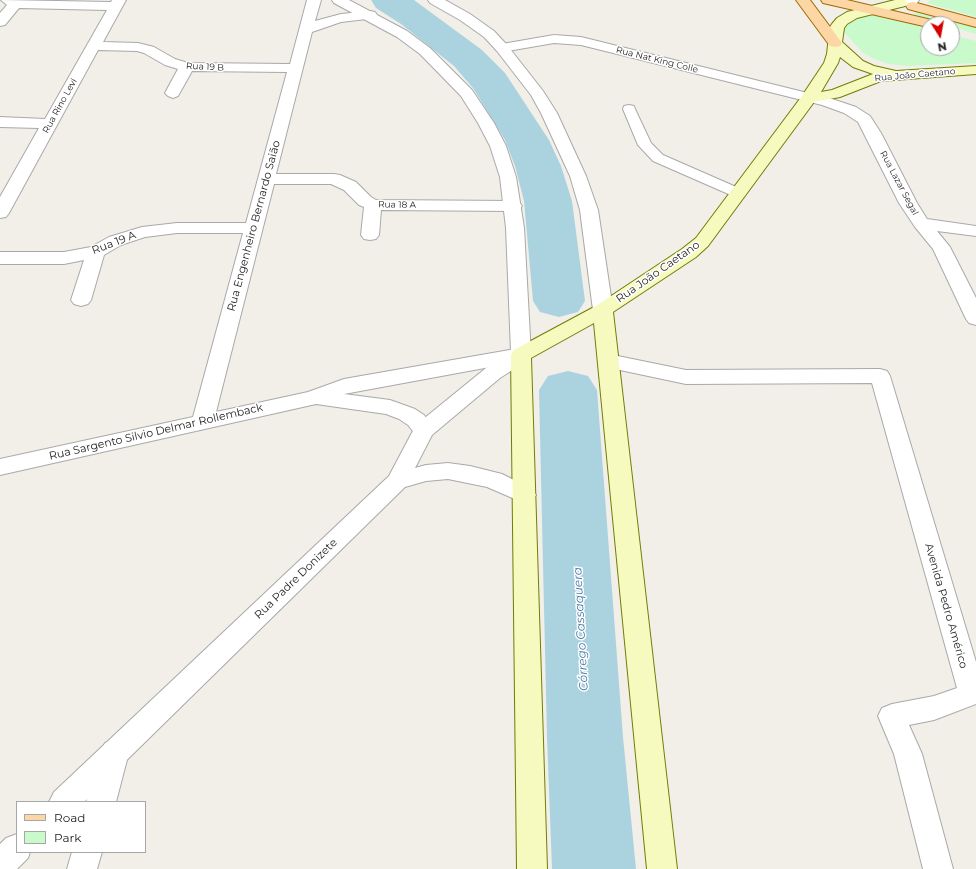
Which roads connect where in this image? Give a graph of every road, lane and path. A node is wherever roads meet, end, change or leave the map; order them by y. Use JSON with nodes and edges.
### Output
{"nodes":[{"id":1,"x":314,"y":0,"type":"edge"},
{"id":2,"x":339,"y":0,"type":"edge"},
{"id":3,"x":435,"y":0,"type":"edge"},
{"id":4,"x":803,"y":0,"type":"edge"},
{"id":5,"x":828,"y":0,"type":"edge"},
{"id":6,"x":900,"y":1,"type":"edge"},
{"id":7,"x":12,"y":2,"type":"edge"},
{"id":8,"x":117,"y":3,"type":"edge"},
{"id":9,"x":871,"y":9,"type":"junction"},
{"id":10,"x":370,"y":16,"type":"junction"},
{"id":11,"x":920,"y":21,"type":"edge"},
{"id":12,"x":0,"y":22,"type":"edge"},
{"id":13,"x":976,"y":23,"type":"edge"},
{"id":14,"x":306,"y":30,"type":"junction"},
{"id":15,"x":835,"y":44,"type":"junction"},
{"id":16,"x":94,"y":46,"type":"junction"},
{"id":17,"x":502,"y":48,"type":"junction"},
{"id":18,"x":187,"y":67,"type":"junction"},
{"id":19,"x":296,"y":68,"type":"junction"},
{"id":20,"x":976,"y":70,"type":"edge"},
{"id":21,"x":898,"y":75,"type":"junction"},
{"id":22,"x":173,"y":93,"type":"dead end"},
{"id":23,"x":809,"y":98,"type":"junction"},
{"id":24,"x":630,"y":109,"type":"dead end"},
{"id":25,"x":0,"y":122,"type":"edge"},
{"id":26,"x":50,"y":124,"type":"junction"},
{"id":27,"x":266,"y":179,"type":"junction"},
{"id":28,"x":738,"y":193,"type":"junction"},
{"id":29,"x":373,"y":205,"type":"junction"},
{"id":30,"x":513,"y":206,"type":"junction"},
{"id":31,"x":0,"y":213,"type":"edge"},
{"id":32,"x":921,"y":223,"type":"junction"},
{"id":33,"x":253,"y":228,"type":"junction"},
{"id":34,"x":976,"y":231,"type":"edge"},
{"id":35,"x":370,"y":235,"type":"dead end"},
{"id":36,"x":96,"y":252,"type":"junction"},
{"id":37,"x":0,"y":258,"type":"edge"},
{"id":38,"x":81,"y":300,"type":"dead end"},
{"id":39,"x":603,"y":310,"type":"junction"},
{"id":40,"x":976,"y":319,"type":"edge"},
{"id":41,"x":521,"y":355,"type":"junction"},
{"id":42,"x":608,"y":361,"type":"junction"},
{"id":43,"x":313,"y":398,"type":"junction"},
{"id":44,"x":203,"y":422,"type":"junction"},
{"id":45,"x":424,"y":430,"type":"junction"},
{"id":46,"x":0,"y":467,"type":"edge"},
{"id":47,"x":397,"y":481,"type":"junction"},
{"id":48,"x":524,"y":495,"type":"junction"},
{"id":49,"x":115,"y":752,"type":"junction"},
{"id":50,"x":65,"y":801,"type":"edge"},
{"id":51,"x":101,"y":801,"type":"edge"},
{"id":52,"x":16,"y":849,"type":"edge"},
{"id":53,"x":87,"y":853,"type":"edge"},
{"id":54,"x":0,"y":865,"type":"edge"},
{"id":55,"x":82,"y":869,"type":"edge"},
{"id":56,"x":532,"y":869,"type":"edge"},
{"id":57,"x":662,"y":869,"type":"edge"},
{"id":58,"x":938,"y":869,"type":"edge"}],
"edges":[{"from":1,"to":14,"type":"street","name":"Rua Engenheiro Bernardo Saião"},
{"from":2,"to":10,"type":"street"},
{"from":3,"to":17,"type":"street"},
{"from":4,"to":15,"type":"main road"},
{"from":5,"to":9,"type":"main road"},
{"from":6,"to":9,"type":"main road","name":"Rua João Caetano"},
{"from":6,"to":13,"type":"main road"},
{"from":7,"to":8,"type":"street"},
{"from":7,"to":12,"type":"street"},
{"from":8,"to":16,"type":"street","name":"Rua Rino Levi"},
{"from":9,"to":11,"type":"main road"},
{"from":9,"to":15,"type":"main road","name":"Rua João Caetano"},
{"from":10,"to":14,"type":"street"},
{"from":10,"to":30,"type":"street"},
{"from":14,"to":19,"type":"street","name":"Rua Engenheiro Bernardo Saião"},
{"from":15,"to":21,"type":"main road"},
{"from":15,"to":23,"type":"main road","name":"Rua João Caetano"},
{"from":16,"to":18,"type":"street","name":"Rua 19 B"},
{"from":16,"to":26,"type":"street","name":"Rua Rino Levi"},
{"from":17,"to":23,"type":"street","name":"Rua Nat King Colle"},
{"from":17,"to":39,"type":"street"},
{"from":18,"to":19,"type":"street","name":"Rua 19 B"},
{"from":18,"to":22,"type":"street"},
{"from":19,"to":27,"type":"street","name":"Rua Engenheiro Bernardo Saião"},
{"from":20,"to":21,"type":"main road","name":"Rua João Caetano"},
{"from":21,"to":23,"type":"main road","name":"Rua João Caetano"},
{"from":23,"to":28,"type":"main road","name":"Rua João Caetano"},
{"from":23,"to":32,"type":"street","name":"Rua Lazar Segal"},
{"from":24,"to":28,"type":"lane"},
{"from":25,"to":26,"type":"street"},
{"from":26,"to":31,"type":"street","name":"Rua Rino Levi"},
{"from":27,"to":29,"type":"street","name":"Rua 18 A"},
{"from":27,"to":33,"type":"street","name":"Rua Engenheiro Bernardo Saião"},
{"from":28,"to":39,"type":"main road","name":"Rua João Caetano"},
{"from":29,"to":30,"type":"street","name":"Rua 18 A"},
{"from":29,"to":35,"type":"street"},
{"from":30,"to":41,"type":"street"},
{"from":32,"to":34,"type":"street"},
{"from":32,"to":40,"type":"street","name":"Rua Lazar Segal"},
{"from":33,"to":36,"type":"street","name":"Rua 19 A"},
{"from":33,"to":44,"type":"street","name":"Rua Engenheiro Bernardo Saião"},
{"from":36,"to":37,"type":"street","name":"Rua 19 A"},
{"from":36,"to":38,"type":"street"},
{"from":39,"to":41,"type":"main road","name":"Rua João Caetano"},
{"from":39,"to":42,"type":"main road"},
{"from":41,"to":43,"type":"street","name":"Rua Sargento Silvio Delmar Rollemback"},
{"from":41,"to":45,"type":"street","name":"Rua Padre Donizete"},
{"from":41,"to":48,"type":"main road"},
{"from":42,"to":57,"type":"main road"},
{"from":42,"to":58,"type":"street","name":"Avenida Pedro Américo"},
{"from":43,"to":44,"type":"street","name":"Rua Sargento Silvio Delmar Rollemback"},
{"from":43,"to":45,"type":"street","name":"Rua Sargento Silvio Delmar Rollemback"},
{"from":44,"to":46,"type":"street","name":"Rua Sargento Silvio Delmar Rollemback"},
{"from":45,"to":47,"type":"street","name":"Rua Padre Donizete"},
{"from":47,"to":48,"type":"street"},
{"from":47,"to":49,"type":"street","name":"Rua Padre Donizete"},
{"from":48,"to":56,"type":"main road"},
{"from":49,"to":50,"type":"street","name":"Rua Padre Donizete"},
{"from":49,"to":51,"type":"street"},
{"from":52,"to":54,"type":"street"},
{"from":53,"to":55,"type":"street"}]}
